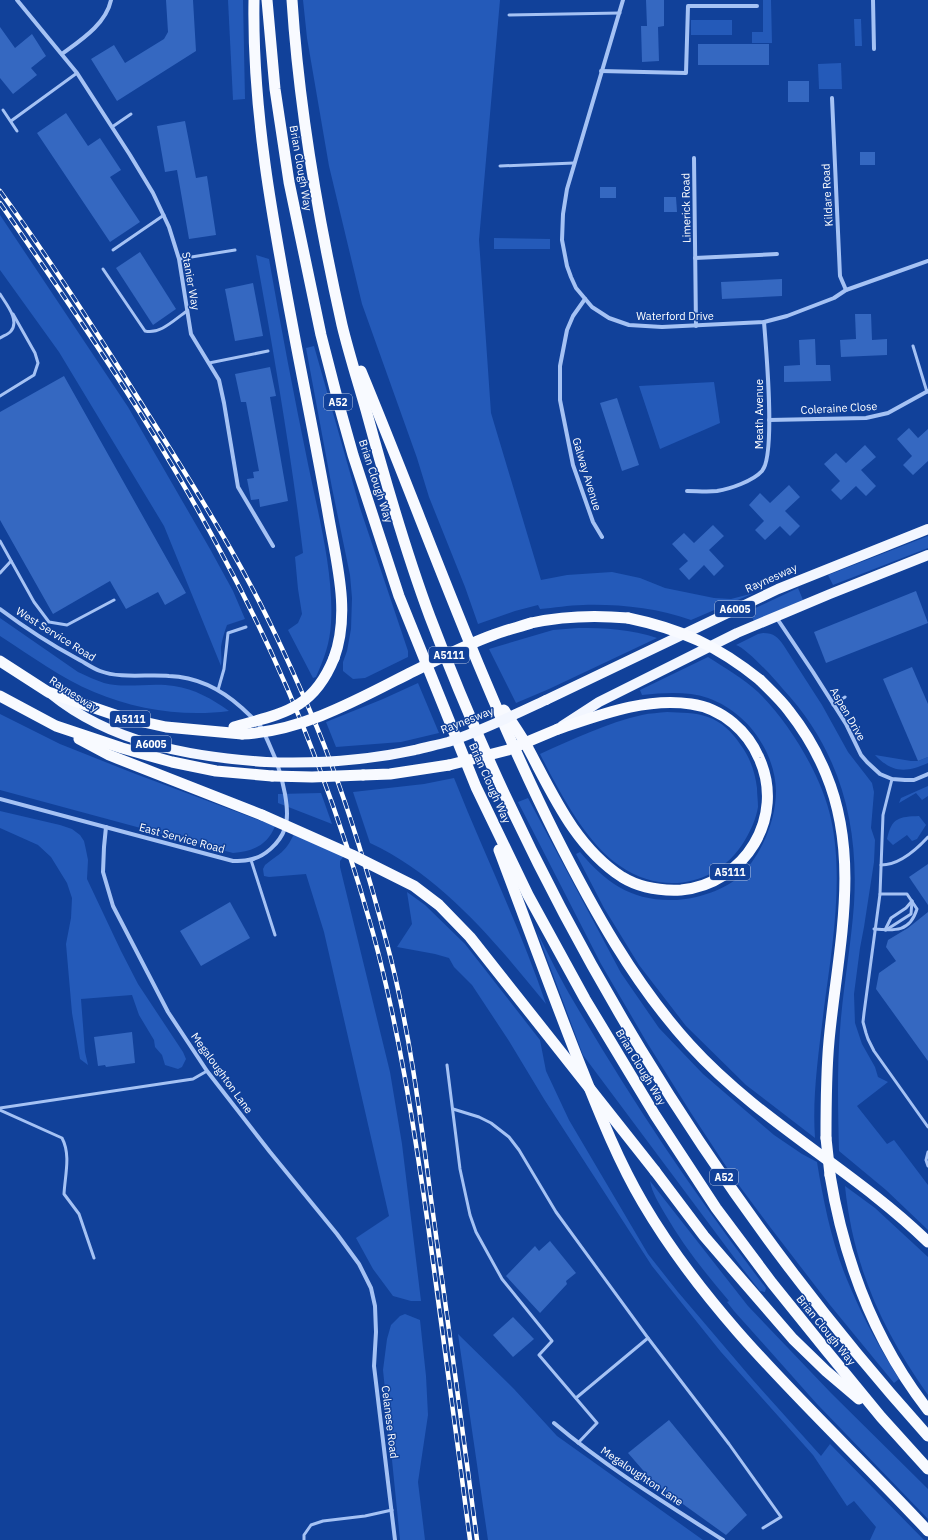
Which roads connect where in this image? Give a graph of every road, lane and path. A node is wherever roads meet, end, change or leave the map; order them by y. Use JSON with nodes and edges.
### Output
{"nodes":[{"id":1,"x":17,"y":0,"type":"edge"},
{"id":2,"x":111,"y":0,"type":"edge"},
{"id":3,"x":254,"y":0,"type":"edge"},
{"id":4,"x":267,"y":0,"type":"edge"},
{"id":5,"x":292,"y":0,"type":"edge"},
{"id":6,"x":623,"y":0,"type":"edge"},
{"id":7,"x":873,"y":0,"type":"edge"},
{"id":8,"x":757,"y":6,"type":"dead end"},
{"id":9,"x":620,"y":14,"type":"junction"},
{"id":10,"x":509,"y":15,"type":"dead end"},
{"id":11,"x":874,"y":48,"type":"dead end"},
{"id":12,"x":62,"y":54,"type":"junction"},
{"id":13,"x":601,"y":72,"type":"junction"},
{"id":14,"x":77,"y":73,"type":"junction"},
{"id":15,"x":832,"y":98,"type":"dead end"},
{"id":16,"x":3,"y":110,"type":"dead end"},
{"id":17,"x":131,"y":114,"type":"dead end"},
{"id":18,"x":11,"y":121,"type":"junction"},
{"id":19,"x":112,"y":127,"type":"junction"},
{"id":20,"x":17,"y":131,"type":"dead end"},
{"id":21,"x":694,"y":158,"type":"dead end"},
{"id":22,"x":574,"y":163,"type":"junction"},
{"id":23,"x":500,"y":166,"type":"dead end"},
{"id":24,"x":164,"y":215,"type":"junction"},
{"id":25,"x":112,"y":250,"type":"dead end"},
{"id":26,"x":235,"y":250,"type":"dead end"},
{"id":27,"x":777,"y":254,"type":"dead end"},
{"id":28,"x":695,"y":258,"type":"junction"},
{"id":29,"x":179,"y":259,"type":"junction"},
{"id":30,"x":928,"y":261,"type":"edge"},
{"id":31,"x":103,"y":269,"type":"dead end"},
{"id":32,"x":846,"y":290,"type":"junction"},
{"id":33,"x":0,"y":294,"type":"edge"},
{"id":34,"x":585,"y":299,"type":"junction"},
{"id":35,"x":187,"y":311,"type":"junction"},
{"id":36,"x":13,"y":314,"type":"junction"},
{"id":37,"x":764,"y":322,"type":"junction"},
{"id":38,"x":696,"y":326,"type":"junction"},
{"id":39,"x":343,"y":328,"type":"junction"},
{"id":40,"x":0,"y":338,"type":"edge"},
{"id":41,"x":913,"y":346,"type":"dead end"},
{"id":42,"x":268,"y":351,"type":"dead end"},
{"id":43,"x":209,"y":363,"type":"junction"},
{"id":44,"x":927,"y":392,"type":"edge"},
{"id":45,"x":0,"y":396,"type":"edge"},
{"id":46,"x":769,"y":420,"type":"junction"},
{"id":47,"x":686,"y":491,"type":"dead end"},
{"id":48,"x":928,"y":528,"type":"edge"},
{"id":49,"x":602,"y":537,"type":"dead end"},
{"id":50,"x":0,"y":541,"type":"edge"},
{"id":51,"x":273,"y":546,"type":"dead end"},
{"id":52,"x":928,"y":555,"type":"edge"},
{"id":53,"x":11,"y":561,"type":"junction"},
{"id":54,"x":0,"y":573,"type":"edge"},
{"id":55,"x":114,"y":600,"type":"dead end"},
{"id":56,"x":0,"y":609,"type":"edge"},
{"id":57,"x":776,"y":617,"type":"junction"},
{"id":58,"x":246,"y":627,"type":"dead end"},
{"id":59,"x":0,"y":661,"type":"edge"},
{"id":60,"x":486,"y":682,"type":"junction"},
{"id":61,"x":218,"y":690,"type":"junction"},
{"id":62,"x":48,"y":692,"type":"junction"},
{"id":63,"x":0,"y":696,"type":"edge"},
{"id":64,"x":845,"y":697,"type":"dead end"},
{"id":65,"x":833,"y":705,"type":"junction"},
{"id":66,"x":56,"y":726,"type":"junction"},
{"id":67,"x":558,"y":728,"type":"junction"},
{"id":68,"x":238,"y":730,"type":"junction"},
{"id":69,"x":928,"y":774,"type":"edge"},
{"id":70,"x":892,"y":779,"type":"junction"},
{"id":71,"x":476,"y":787,"type":"junction"},
{"id":72,"x":0,"y":799,"type":"edge"},
{"id":73,"x":106,"y":827,"type":"junction"},
{"id":74,"x":928,"y":837,"type":"edge"},
{"id":75,"x":251,"y":860,"type":"junction"},
{"id":76,"x":881,"y":865,"type":"junction"},
{"id":77,"x":880,"y":894,"type":"junction"},
{"id":78,"x":912,"y":901,"type":"junction"},
{"id":79,"x":874,"y":929,"type":"junction"},
{"id":80,"x":885,"y":930,"type":"junction"},
{"id":81,"x":275,"y":935,"type":"dead end"},
{"id":82,"x":447,"y":1065,"type":"dead end"},
{"id":83,"x":207,"y":1071,"type":"junction"},
{"id":84,"x":0,"y":1109,"type":"edge"},
{"id":85,"x":453,"y":1109,"type":"junction"},
{"id":86,"x":928,"y":1127,"type":"edge"},
{"id":87,"x":928,"y":1152,"type":"edge"},
{"id":88,"x":928,"y":1166,"type":"edge"},
{"id":89,"x":928,"y":1242,"type":"edge"},
{"id":90,"x":94,"y":1258,"type":"dead end"},
{"id":91,"x":375,"y":1306,"type":"joint"},
{"id":92,"x":648,"y":1338,"type":"junction"},
{"id":93,"x":576,"y":1398,"type":"junction"},
{"id":94,"x":928,"y":1410,"type":"edge"},
{"id":95,"x":881,"y":1417,"type":"junction"},
{"id":96,"x":554,"y":1423,"type":"dead end"},
{"id":97,"x":928,"y":1436,"type":"edge"},
{"id":98,"x":578,"y":1443,"type":"junction"},
{"id":99,"x":928,"y":1469,"type":"edge"},
{"id":100,"x":392,"y":1510,"type":"junction"},
{"id":101,"x":763,"y":1528,"type":"dead end"},
{"id":102,"x":928,"y":1531,"type":"edge"},
{"id":103,"x":304,"y":1540,"type":"edge"},
{"id":104,"x":395,"y":1540,"type":"edge"},
{"id":105,"x":723,"y":1540,"type":"edge"}],
"edges":[{"from":1,"to":12,"type":"street","name":"Stanier Way"},
{"from":2,"to":12,"type":"street"},
{"from":3,"to":68,"type":"highway","bridge":true},
{"from":4,"to":71,"type":"highway","name":"Brian Clough Way","number":"A52"},
{"from":5,"to":39,"type":"highway","name":"Brian Clough Way","number":"A52"},
{"from":6,"to":9,"type":"street","name":"Waterford Drive"},
{"from":7,"to":11,"type":"street"},
{"from":8,"to":13,"type":"street"},
{"from":9,"to":10,"type":"lane"},
{"from":9,"to":13,"type":"street","name":"Waterford Drive"},
{"from":12,"to":14,"type":"street","name":"Stanier Way"},
{"from":13,"to":22,"type":"street","name":"Waterford Drive"},
{"from":14,"to":18,"type":"lane"},
{"from":14,"to":19,"type":"street","name":"Stanier Way"},
{"from":15,"to":32,"type":"street","name":"Kildare Road"},
{"from":16,"to":18,"type":"lane"},
{"from":17,"to":19,"type":"lane"},
{"from":18,"to":20,"type":"lane"},
{"from":19,"to":24,"type":"street","name":"Stanier Way"},
{"from":21,"to":28,"type":"street","name":"Limerick Road"},
{"from":22,"to":23,"type":"lane"},
{"from":22,"to":34,"type":"street","name":"Waterford Drive"},
{"from":24,"to":25,"type":"lane"},
{"from":24,"to":29,"type":"street","name":"Stanier Way"},
{"from":26,"to":29,"type":"lane"},
{"from":27,"to":28,"type":"street","name":"Limerick Road"},
{"from":28,"to":38,"type":"street","name":"Limerick Road"},
{"from":29,"to":35,"type":"street","name":"Stanier Way"},
{"from":30,"to":32,"type":"street","name":"Waterford Drive"},
{"from":31,"to":35,"type":"lane"},
{"from":32,"to":37,"type":"street","name":"Waterford Drive"},
{"from":33,"to":36,"type":"lane"},
{"from":34,"to":38,"type":"street","name":"Waterford Drive"},
{"from":34,"to":49,"type":"street","name":"Galway Avenue"},
{"from":35,"to":43,"type":"street","name":"Stanier Way"},
{"from":36,"to":40,"type":"lane"},
{"from":36,"to":45,"type":"lane"},
{"from":37,"to":38,"type":"street","name":"Waterford Drive"},
{"from":37,"to":46,"type":"street","name":"Meath Avenue"},
{"from":39,"to":60,"type":"highway"},
{"from":39,"to":97,"type":"highway","name":"Brian Clough Way","number":"A52"},
{"from":41,"to":44,"type":"lane"},
{"from":42,"to":43,"type":"lane"},
{"from":43,"to":51,"type":"street","name":"Stanier Way"},
{"from":44,"to":46,"type":"street","name":"Coleraine Close"},
{"from":46,"to":47,"type":"street","name":"Meath Avenue"},
{"from":48,"to":62,"type":"main road","name":"Raynesway","number":"A6005","bridge":true},
{"from":50,"to":53,"type":"lane"},
{"from":52,"to":57,"type":"main road","number":"A6005"},
{"from":53,"to":54,"type":"lane"},
{"from":53,"to":55,"type":"lane"},
{"from":56,"to":61,"type":"street","name":"West Service Road"},
{"from":57,"to":65,"type":"street","name":"Aspen Drive"},
{"from":57,"to":67,"type":"main road","number":"A6005"},
{"from":58,"to":61,"type":"lane"},
{"from":59,"to":62,"type":"highway","name":"Raynesway","number":"A5111"},
{"from":60,"to":67,"type":"highway","number":"A5111"},
{"from":60,"to":89,"type":"highway"},
{"from":61,"to":75,"type":"street","name":"West Service Road"},
{"from":62,"to":68,"type":"highway","number":"A5111"},
{"from":63,"to":66,"type":"highway","number":"A5111"},
{"from":64,"to":65,"type":"lane"},
{"from":65,"to":70,"type":"street","name":"Aspen Drive"},
{"from":66,"to":67,"type":"highway","number":"A5111","bridge":true},
{"from":66,"to":95,"type":"highway","bridge":true},
{"from":68,"to":94,"type":"highway","number":"A5111","bridge":true},
{"from":69,"to":70,"type":"street","name":"Aspen Drive"},
{"from":70,"to":76,"type":"lane"},
{"from":71,"to":95,"type":"highway","name":"Brian Clough Way","number":"A52"},
{"from":71,"to":102,"type":"highway"},
{"from":72,"to":73,"type":"street","name":"East Service Road"},
{"from":73,"to":75,"type":"street","name":"East Service Road"},
{"from":73,"to":83,"type":"street","name":"Megaloughton Lane"},
{"from":74,"to":76,"type":"lane"},
{"from":75,"to":81,"type":"lane"},
{"from":76,"to":77,"type":"lane"},
{"from":77,"to":78,"type":"lane"},
{"from":77,"to":79,"type":"lane"},
{"from":78,"to":80,"type":"lane"},
{"from":78,"to":80,"type":"lane"},
{"from":78,"to":80,"type":"lane"},
{"from":79,"to":80,"type":"lane"},
{"from":79,"to":86,"type":"lane"},
{"from":82,"to":85,"type":"lane"},
{"from":83,"to":84,"type":"lane"},
{"from":83,"to":91,"type":"street","name":"Megaloughton Lane"},
{"from":84,"to":90,"type":"lane"},
{"from":85,"to":92,"type":"lane"},
{"from":85,"to":93,"type":"lane"},
{"from":87,"to":88,"type":"lane"},
{"from":91,"to":100,"type":"street","name":"Celanese Road"},
{"from":92,"to":93,"type":"lane"},
{"from":92,"to":101,"type":"lane"},
{"from":93,"to":98,"type":"lane"},
{"from":95,"to":99,"type":"highway","name":"Brian Clough Way","number":"A52"},
{"from":96,"to":98,"type":"street","name":"Megaloughton Lane"},
{"from":98,"to":105,"type":"street","name":"Megaloughton Lane"},
{"from":100,"to":103,"type":"lane"},
{"from":100,"to":104,"type":"street","name":"Celanese Road"}]}
